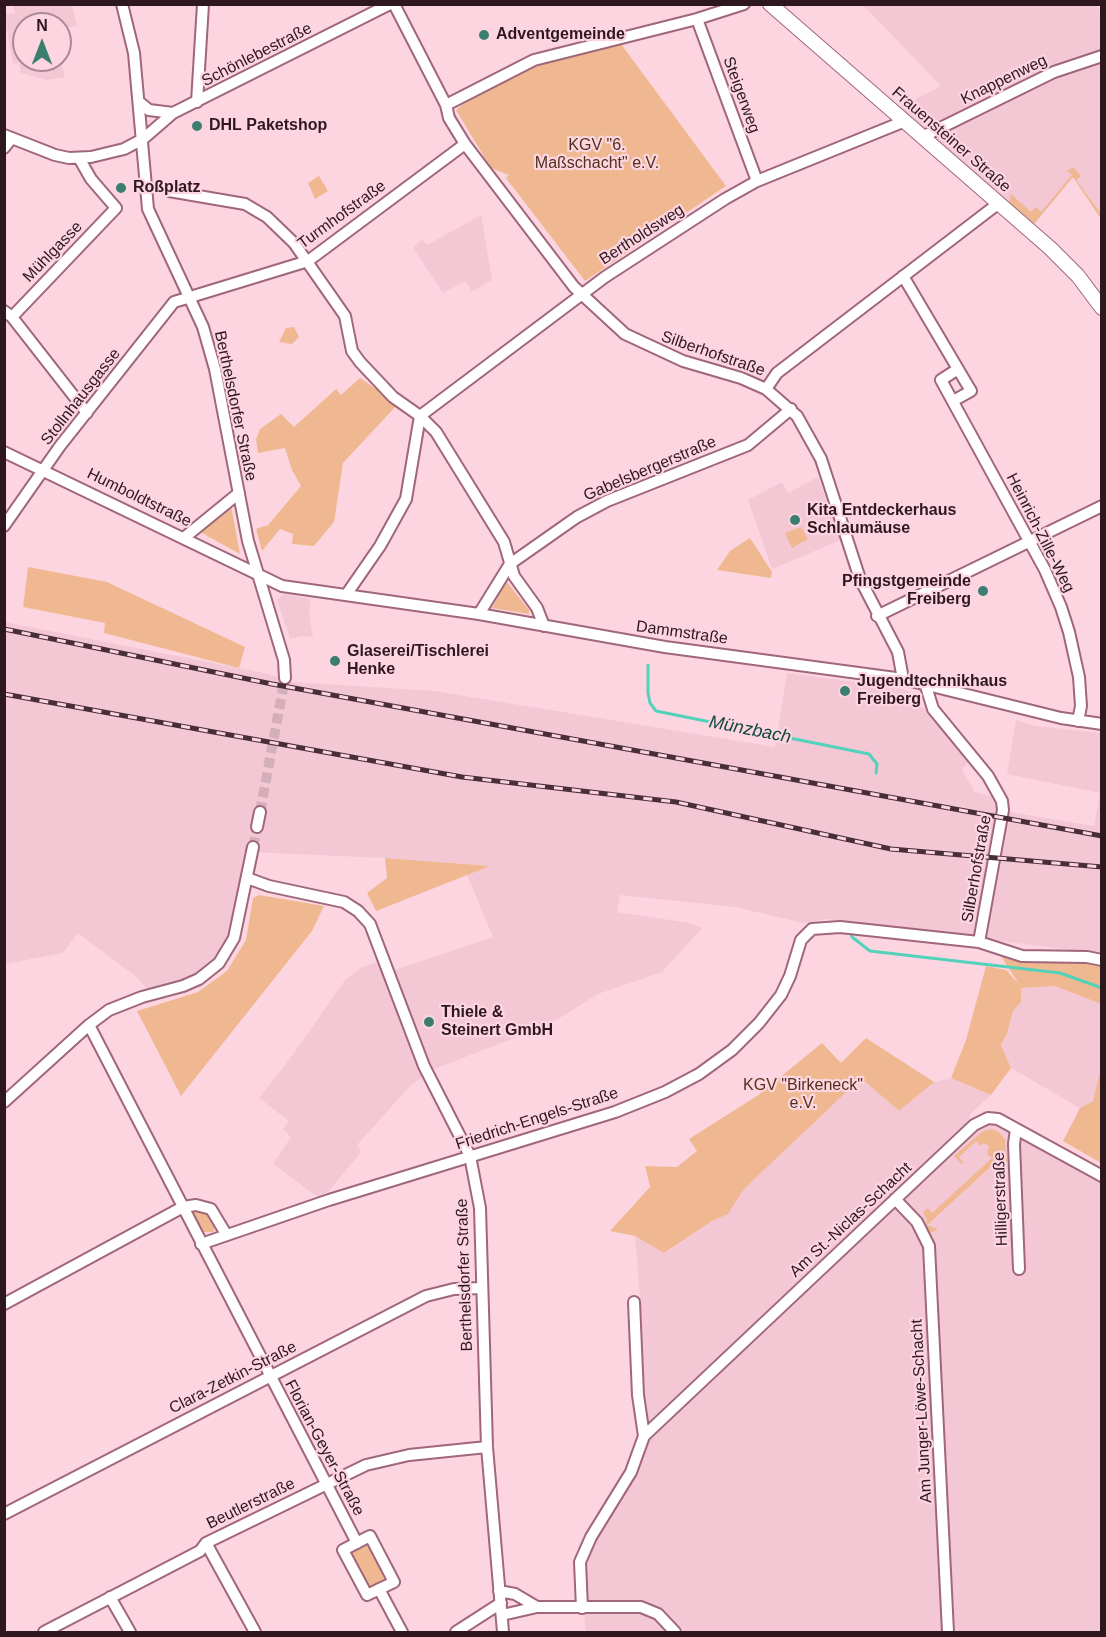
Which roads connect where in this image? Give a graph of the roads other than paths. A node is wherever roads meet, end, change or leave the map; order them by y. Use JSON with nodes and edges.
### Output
{"nodes":[{"id":1,"x":122,"y":4,"type":"edge"},
{"id":2,"x":203,"y":4,"type":"edge"},
{"id":3,"x":392,"y":4,"type":"edge"},
{"id":4,"x":744,"y":4,"type":"edge"},
{"id":5,"x":770,"y":4,"type":"edge"},
{"id":6,"x":697,"y":19,"type":"junction"},
{"id":7,"x":1101,"y":56,"type":"edge"},
{"id":8,"x":139,"y":102,"type":"junction"},
{"id":9,"x":197,"y":102,"type":"junction"},
{"id":10,"x":446,"y":105,"type":"junction"},
{"id":11,"x":173,"y":113,"type":"junction"},
{"id":12,"x":905,"y":121,"type":"junction"},
{"id":13,"x":8,"y":136,"type":"edge"},
{"id":14,"x":922,"y":137,"type":"junction"},
{"id":15,"x":143,"y":138,"type":"junction"},
{"id":16,"x":465,"y":144,"type":"junction"},
{"id":17,"x":4,"y":148,"type":"edge"},
{"id":18,"x":79,"y":158,"type":"junction"},
{"id":19,"x":757,"y":181,"type":"junction"},
{"id":20,"x":169,"y":191,"type":"dead end"},
{"id":21,"x":999,"y":203,"type":"junction"},
{"id":22,"x":308,"y":261,"type":"junction"},
{"id":23,"x":903,"y":276,"type":"junction"},
{"id":24,"x":190,"y":296,"type":"junction"},
{"id":25,"x":583,"y":296,"type":"junction"},
{"id":26,"x":1101,"y":308,"type":"edge"},
{"id":27,"x":8,"y":314,"type":"edge"},
{"id":28,"x":958,"y":369,"type":"junction"},
{"id":29,"x":766,"y":389,"type":"junction"},
{"id":30,"x":953,"y":401,"type":"junction"},
{"id":31,"x":791,"y":409,"type":"junction"},
{"id":32,"x":87,"y":413,"type":"junction"},
{"id":33,"x":420,"y":416,"type":"junction"},
{"id":34,"x":4,"y":452,"type":"edge"},
{"id":35,"x":44,"y":470,"type":"junction"},
{"id":36,"x":238,"y":493,"type":"junction"},
{"id":37,"x":1101,"y":506,"type":"edge"},
{"id":38,"x":4,"y":526,"type":"edge"},
{"id":39,"x":185,"y":537,"type":"junction"},
{"id":40,"x":1030,"y":541,"type":"junction"},
{"id":41,"x":510,"y":564,"type":"junction"},
{"id":42,"x":259,"y":575,"type":"junction"},
{"id":43,"x":346,"y":596,"type":"junction"},
{"id":44,"x":478,"y":614,"type":"junction"},
{"id":45,"x":877,"y":616,"type":"junction"},
{"id":46,"x":544,"y":626,"type":"junction"},
{"id":47,"x":285,"y":678,"type":"tunnel mouth"},
{"id":48,"x":903,"y":679,"type":"junction"},
{"id":49,"x":925,"y":683,"type":"junction"},
{"id":50,"x":1078,"y":721,"type":"junction"},
{"id":51,"x":1101,"y":724,"type":"edge"},
{"id":52,"x":260,"y":812,"type":"tunnel mouth"},
{"id":53,"x":257,"y":826,"type":"tunnel mouth"},
{"id":54,"x":253,"y":847,"type":"tunnel mouth"},
{"id":55,"x":247,"y":878,"type":"junction"},
{"id":56,"x":812,"y":929,"type":"joint"},
{"id":57,"x":979,"y":942,"type":"junction"},
{"id":58,"x":1101,"y":960,"type":"edge"},
{"id":59,"x":88,"y":1025,"type":"junction"},
{"id":60,"x":7,"y":1095,"type":"edge"},
{"id":61,"x":1016,"y":1129,"type":"junction"},
{"id":62,"x":470,"y":1156,"type":"junction"},
{"id":63,"x":1101,"y":1176,"type":"edge"},
{"id":64,"x":895,"y":1199,"type":"junction"},
{"id":65,"x":183,"y":1207,"type":"junction"},
{"id":66,"x":226,"y":1234,"type":"junction"},
{"id":67,"x":201,"y":1244,"type":"junction"},
{"id":68,"x":1019,"y":1269,"type":"dead end"},
{"id":69,"x":482,"y":1288,"type":"junction"},
{"id":70,"x":634,"y":1302,"type":"dead end"},
{"id":71,"x":4,"y":1304,"type":"edge"},
{"id":72,"x":269,"y":1375,"type":"junction"},
{"id":73,"x":644,"y":1436,"type":"junction"},
{"id":74,"x":487,"y":1447,"type":"junction"},
{"id":75,"x":325,"y":1485,"type":"junction"},
{"id":76,"x":4,"y":1514,"type":"edge"},
{"id":77,"x":357,"y":1543,"type":"junction"},
{"id":78,"x":206,"y":1544,"type":"junction"},
{"id":79,"x":379,"y":1589,"type":"junction"},
{"id":80,"x":500,"y":1591,"type":"junction"},
{"id":81,"x":110,"y":1597,"type":"junction"},
{"id":82,"x":501,"y":1603,"type":"junction"},
{"id":83,"x":537,"y":1607,"type":"junction"},
{"id":84,"x":582,"y":1608,"type":"junction"},
{"id":85,"x":502,"y":1615,"type":"junction"},
{"id":86,"x":44,"y":1632,"type":"edge"},
{"id":87,"x":130,"y":1632,"type":"edge"},
{"id":88,"x":255,"y":1632,"type":"edge"},
{"id":89,"x":402,"y":1632,"type":"edge"},
{"id":90,"x":456,"y":1632,"type":"edge"},
{"id":91,"x":503,"y":1632,"type":"edge"},
{"id":92,"x":675,"y":1632,"type":"edge"},
{"id":93,"x":948,"y":1632,"type":"edge"}],
"edges":[{"from":1,"to":8,"type":"street","name":"Berthelsdorfer Straße"},
{"from":2,"to":9,"type":"street"},
{"from":3,"to":9,"type":"street","name":"Schönlebestraße"},
{"from":3,"to":10,"type":"street","name":"Silberhofstraße"},
{"from":4,"to":6,"type":"street"},
{"from":5,"to":12,"type":"main road","name":"Frauensteiner Straße"},
{"from":6,"to":10,"type":"street"},
{"from":6,"to":19,"type":"street","name":"Steigerweg"},
{"from":7,"to":14,"type":"street","name":"Knappenweg"},
{"from":8,"to":11,"type":"street"},
{"from":8,"to":15,"type":"street","name":"Berthelsdorfer Straße"},
{"from":9,"to":11,"type":"street","name":"Schönlebestraße"},
{"from":10,"to":16,"type":"street","name":"Silberhofstraße"},
{"from":11,"to":15,"type":"street","name":"Schönlebestraße"},
{"from":12,"to":14,"type":"main road","name":"Frauensteiner Straße"},
{"from":12,"to":19,"type":"street","name":"Bertholdsweg"},
{"from":13,"to":17,"type":"street"},
{"from":13,"to":18,"type":"street"},
{"from":14,"to":21,"type":"main road","name":"Frauensteiner Straße"},
{"from":15,"to":18,"type":"street","name":"Schönlebestraße"},
{"from":15,"to":24,"type":"street","name":"Berthelsdorfer Straße"},
{"from":16,"to":22,"type":"street","name":"Turmhofstraße"},
{"from":16,"to":25,"type":"street","name":"Silberhofstraße"},
{"from":18,"to":27,"type":"street","name":"Mühlgasse"},
{"from":19,"to":25,"type":"street","name":"Bertholdsweg"},
{"from":20,"to":22,"type":"street"},
{"from":21,"to":23,"type":"street"},
{"from":21,"to":26,"type":"main road","name":"Frauensteiner Straße"},
{"from":22,"to":24,"type":"street","name":"Turmhofstraße"},
{"from":22,"to":33,"type":"street"},
{"from":23,"to":28,"type":"street"},
{"from":23,"to":29,"type":"street"},
{"from":24,"to":32,"type":"street","name":"Stollnhausgasse"},
{"from":24,"to":36,"type":"street","name":"Berthelsdorfer Straße"},
{"from":25,"to":29,"type":"street","name":"Silberhofstraße"},
{"from":25,"to":33,"type":"street","name":"Bertholdsweg"},
{"from":27,"to":32,"type":"street"},
{"from":28,"to":30,"type":"street","name":"Heinrich-Zille-Weg"},
{"from":28,"to":30,"type":"street"},
{"from":29,"to":31,"type":"street","name":"Silberhofstraße"},
{"from":30,"to":40,"type":"street","name":"Heinrich-Zille-Weg"},
{"from":31,"to":41,"type":"street","name":"Gabelsbergerstraße"},
{"from":31,"to":45,"type":"street","name":"Silberhofstraße"},
{"from":32,"to":35,"type":"street","name":"Stollnhausgasse"},
{"from":33,"to":41,"type":"street"},
{"from":33,"to":43,"type":"street"},
{"from":34,"to":35,"type":"street","name":"Humboldtstraße"},
{"from":35,"to":38,"type":"street","name":"Stollnhausgasse"},
{"from":35,"to":39,"type":"street","name":"Humboldtstraße"},
{"from":36,"to":39,"type":"street"},
{"from":36,"to":42,"type":"street","name":"Berthelsdorfer Straße"},
{"from":37,"to":40,"type":"street"},
{"from":39,"to":42,"type":"street","name":"Humboldtstraße"},
{"from":40,"to":45,"type":"street"},
{"from":40,"to":50,"type":"street","name":"Heinrich-Zille-Weg"},
{"from":41,"to":44,"type":"street","name":"Gabelsbergerstraße"},
{"from":41,"to":46,"type":"street"},
{"from":42,"to":43,"type":"street","name":"Dammstraße"},
{"from":42,"to":47,"type":"street","name":"Berthelsdorfer Straße"},
{"from":43,"to":44,"type":"street","name":"Dammstraße"},
{"from":44,"to":46,"type":"street","name":"Dammstraße"},
{"from":45,"to":48,"type":"street","name":"Silberhofstraße"},
{"from":46,"to":48,"type":"street","name":"Dammstraße"},
{"from":48,"to":49,"type":"street","name":"Dammstraße"},
{"from":49,"to":50,"type":"street","name":"Dammstraße"},
{"from":49,"to":57,"type":"street","name":"Silberhofstraße"},
{"from":50,"to":51,"type":"street","name":"Dammstraße"},
{"from":52,"to":53,"type":"street"},
{"from":54,"to":55,"type":"street"},
{"from":55,"to":59,"type":"street"},
{"from":55,"to":62,"type":"street","name":"Berthelsdorfer Straße"},
{"from":56,"to":57,"type":"street","name":"Silberhofstraße"},
{"from":56,"to":62,"type":"street","name":"Friedrich-Engels-Straße"},
{"from":57,"to":58,"type":"street","name":"Silberhofstraße"},
{"from":59,"to":60,"type":"street"},
{"from":59,"to":65,"type":"street","name":"Florian-Geyer-Straße"},
{"from":61,"to":63,"type":"street","name":"Am St.-Niclas-Schacht"},
{"from":61,"to":64,"type":"street","name":"Am St.-Niclas-Schacht"},
{"from":61,"to":68,"type":"street","name":"Hilligerstraße"},
{"from":62,"to":66,"type":"street","name":"Friedrich-Engels-Straße"},
{"from":62,"to":69,"type":"street","name":"Berthelsdorfer Straße"},
{"from":64,"to":73,"type":"street","name":"Am St.-Niclas-Schacht"},
{"from":64,"to":93,"type":"street","name":"Am Junger-Löwe-Schacht"},
{"from":65,"to":66,"type":"street"},
{"from":65,"to":67,"type":"street","name":"Florian-Geyer-Straße"},
{"from":65,"to":71,"type":"street"},
{"from":66,"to":67,"type":"street","name":"Friedrich-Engels-Straße"},
{"from":67,"to":72,"type":"street","name":"Florian-Geyer-Straße"},
{"from":69,"to":72,"type":"street","name":"Clara-Zetkin-Straße"},
{"from":69,"to":74,"type":"street","name":"Berthelsdorfer Straße"},
{"from":70,"to":73,"type":"street","name":"Am St.-Niclas-Schacht"},
{"from":72,"to":75,"type":"street","name":"Florian-Geyer-Straße"},
{"from":72,"to":76,"type":"street","name":"Clara-Zetkin-Straße"},
{"from":73,"to":84,"type":"street","name":"Am St.-Niclas-Schacht"},
{"from":74,"to":75,"type":"street","name":"Beutlerstraße"},
{"from":74,"to":80,"type":"street","name":"Berthelsdorfer Straße"},
{"from":75,"to":77,"type":"street","name":"Florian-Geyer-Straße"},
{"from":75,"to":78,"type":"street","name":"Beutlerstraße"},
{"from":77,"to":79,"type":"street","name":"Florian-Geyer-Straße"},
{"from":77,"to":79,"type":"street","name":"Florian-Geyer-Straße"},
{"from":78,"to":81,"type":"street","name":"Beutlerstraße"},
{"from":78,"to":88,"type":"street"},
{"from":79,"to":89,"type":"street"},
{"from":80,"to":82,"type":"street","name":"Berthelsdorfer Straße"},
{"from":80,"to":83,"type":"street"},
{"from":81,"to":86,"type":"street","name":"Beutlerstraße"},
{"from":81,"to":87,"type":"street"},
{"from":82,"to":85,"type":"street","name":"Berthelsdorfer Straße"},
{"from":82,"to":90,"type":"street"},
{"from":83,"to":84,"type":"street"},
{"from":83,"to":85,"type":"street"},
{"from":84,"to":92,"type":"street"},
{"from":85,"to":91,"type":"street","name":"Berthelsdorfer Straße"}]}
